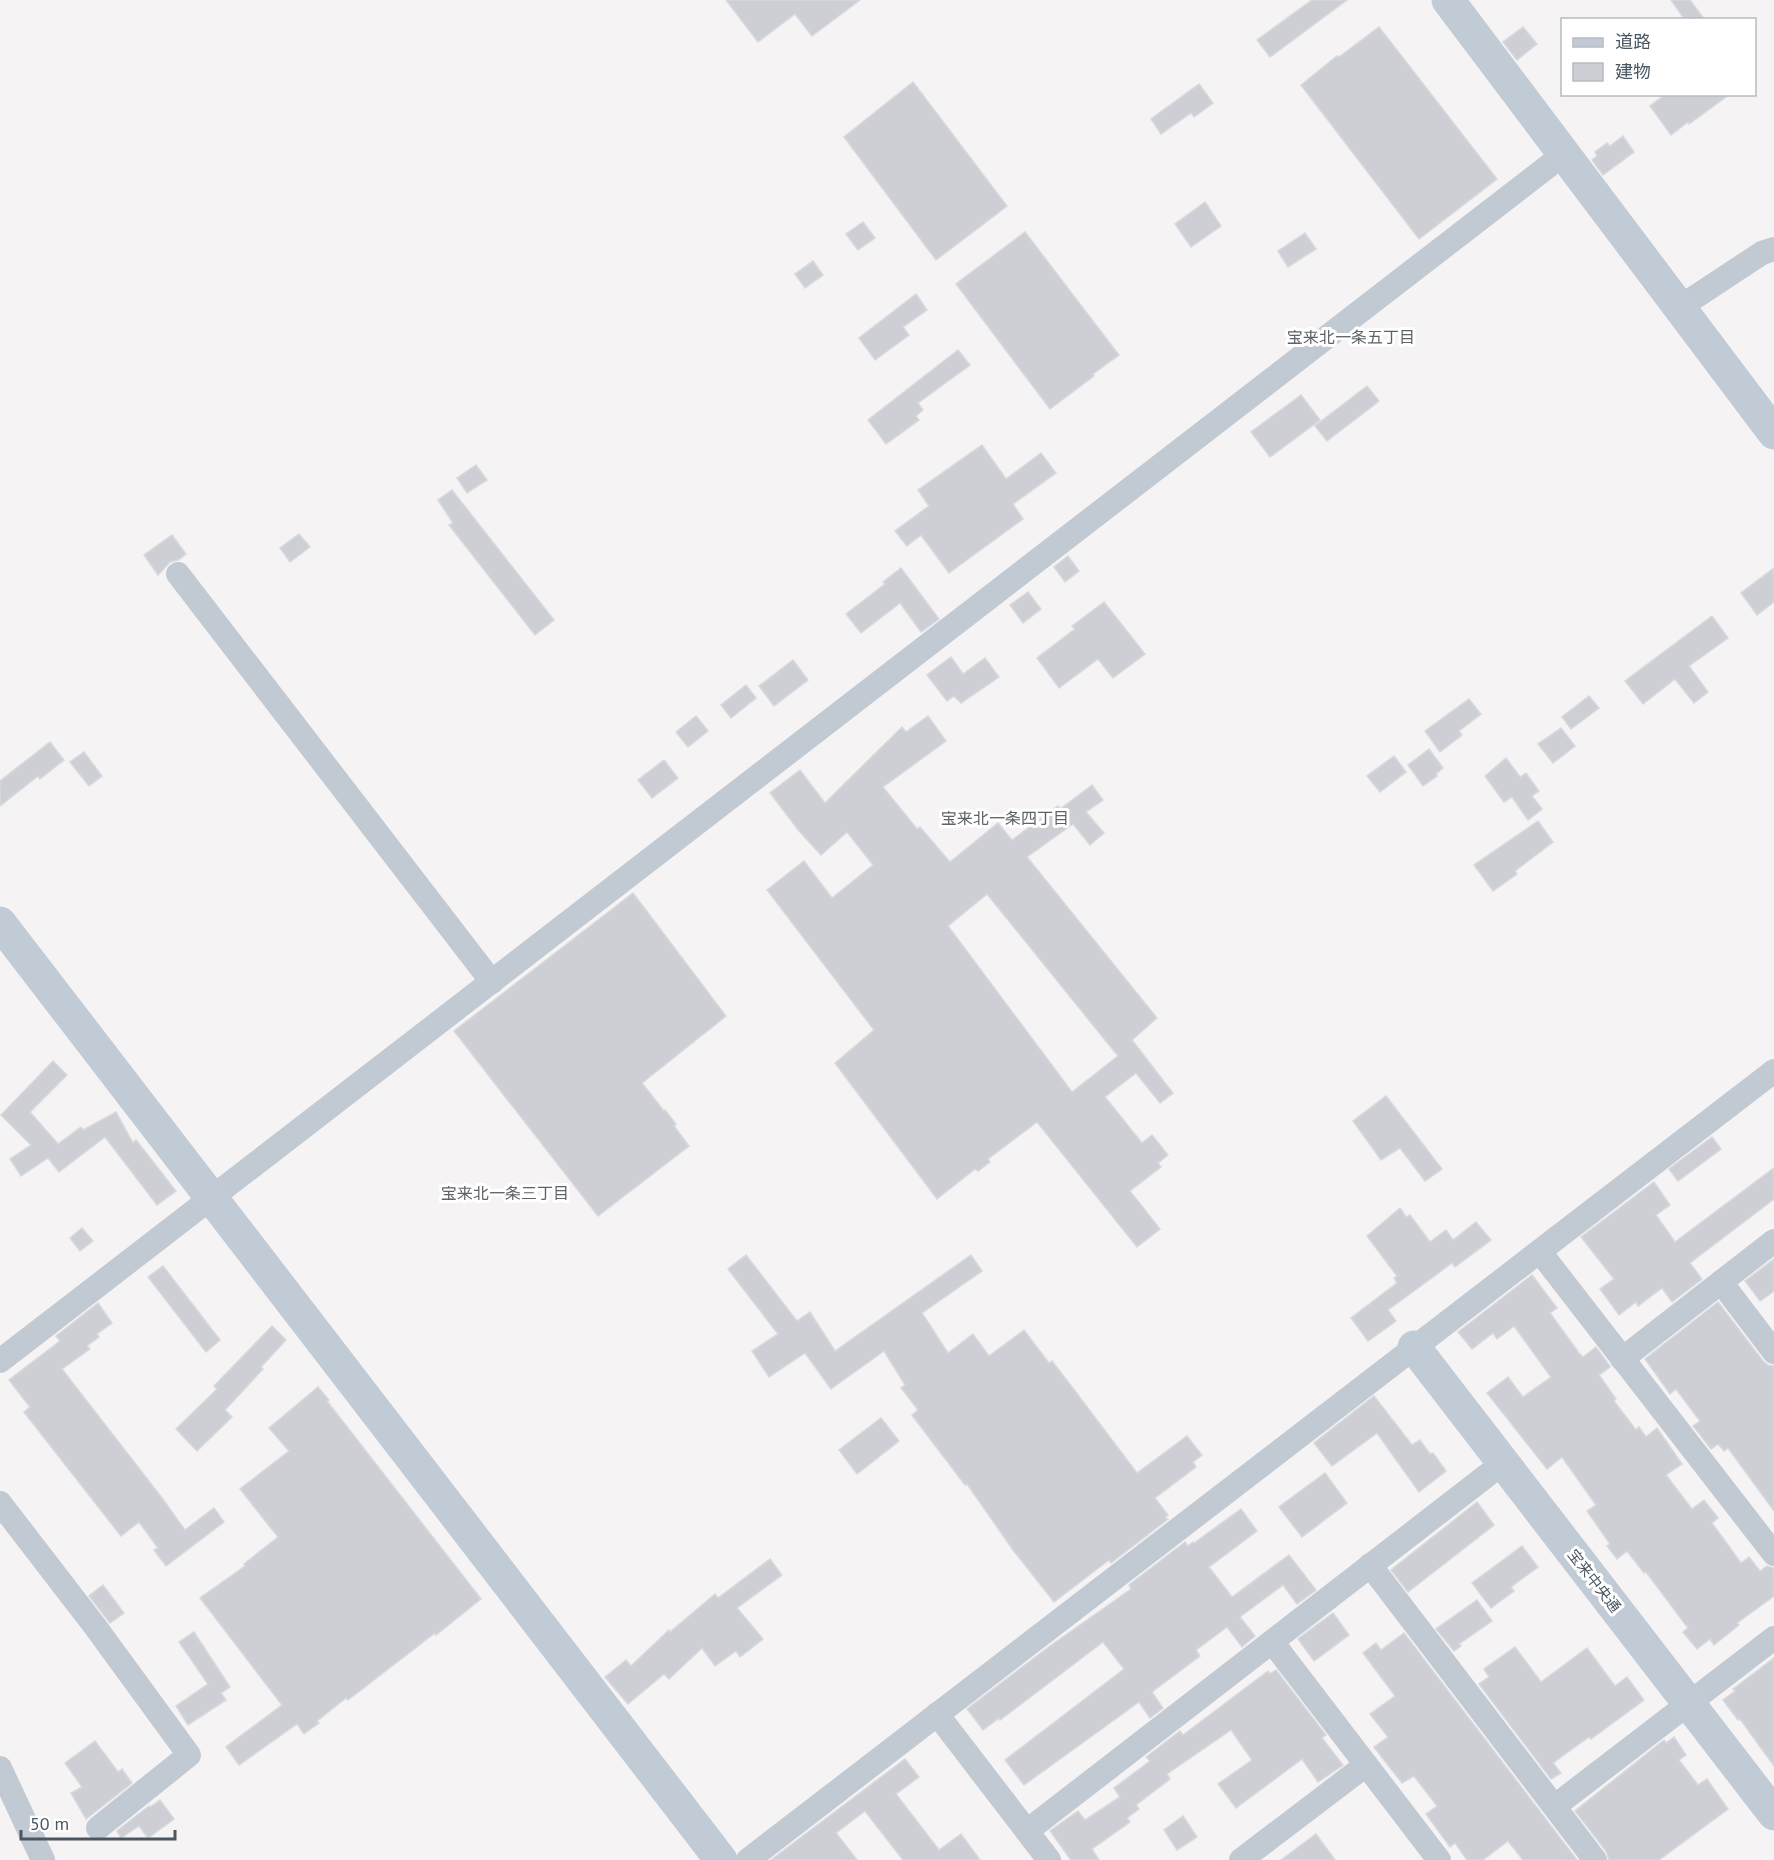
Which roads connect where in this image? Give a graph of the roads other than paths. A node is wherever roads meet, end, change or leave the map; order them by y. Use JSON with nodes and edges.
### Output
{"nodes":[{"id":1,"x":1448,"y":0,"type":"edge"},
{"id":2,"x":1564,"y":154,"type":"junction"},
{"id":3,"x":1774,"y":249,"type":"edge"},
{"id":4,"x":1680,"y":307,"type":"junction"},
{"id":5,"x":1774,"y":433,"type":"edge"},
{"id":6,"x":178,"y":574,"type":"dead end"},
{"id":7,"x":0,"y":923,"type":"edge"},
{"id":8,"x":492,"y":982,"type":"junction"},
{"id":9,"x":1774,"y":1071,"type":"edge"},
{"id":10,"x":211,"y":1198,"type":"junction"},
{"id":11,"x":1774,"y":1241,"type":"edge"},
{"id":12,"x":1540,"y":1252,"type":"junction"},
{"id":13,"x":1721,"y":1282,"type":"junction"},
{"id":14,"x":1414,"y":1347,"type":"junction"},
{"id":15,"x":1774,"y":1352,"type":"edge"},
{"id":16,"x":1622,"y":1359,"type":"junction"},
{"id":17,"x":0,"y":1361,"type":"edge"},
{"id":18,"x":1503,"y":1463,"type":"junction"},
{"id":19,"x":0,"y":1503,"type":"edge"},
{"id":20,"x":1774,"y":1554,"type":"edge"},
{"id":21,"x":1371,"y":1565,"type":"junction"},
{"id":22,"x":1774,"y":1638,"type":"edge"},
{"id":23,"x":1273,"y":1643,"type":"junction"},
{"id":24,"x":1688,"y":1704,"type":"junction"},
{"id":25,"x":937,"y":1714,"type":"junction"},
{"id":26,"x":1366,"y":1765,"type":"junction"},
{"id":27,"x":0,"y":1767,"type":"edge"},
{"id":28,"x":1555,"y":1806,"type":"junction"},
{"id":29,"x":1774,"y":1814,"type":"edge"},
{"id":30,"x":98,"y":1828,"type":"dead end"},
{"id":31,"x":1027,"y":1831,"type":"junction"},
{"id":32,"x":43,"y":1860,"type":"edge"},
{"id":33,"x":721,"y":1860,"type":"edge"},
{"id":34,"x":748,"y":1860,"type":"edge"},
{"id":35,"x":1049,"y":1860,"type":"edge"},
{"id":36,"x":1241,"y":1860,"type":"edge"},
{"id":37,"x":1440,"y":1860,"type":"edge"},
{"id":38,"x":1595,"y":1860,"type":"edge"}],
"edges":[{"from":1,"to":2,"type":"street"},
{"from":2,"to":4,"type":"street"},
{"from":2,"to":8,"type":"street"},
{"from":3,"to":4,"type":"street"},
{"from":4,"to":5,"type":"street"},
{"from":6,"to":8,"type":"street"},
{"from":7,"to":10,"type":"street"},
{"from":8,"to":10,"type":"street"},
{"from":9,"to":12,"type":"street"},
{"from":10,"to":17,"type":"street"},
{"from":10,"to":33,"type":"street"},
{"from":11,"to":13,"type":"street"},
{"from":12,"to":14,"type":"street"},
{"from":12,"to":16,"type":"street"},
{"from":13,"to":15,"type":"street"},
{"from":13,"to":16,"type":"street"},
{"from":14,"to":18,"type":"street","name":"宝来中央通"},
{"from":14,"to":25,"type":"street"},
{"from":16,"to":20,"type":"street"},
{"from":18,"to":21,"type":"street"},
{"from":18,"to":24,"type":"street","name":"宝来中央通"},
{"from":19,"to":30,"type":"street"},
{"from":21,"to":23,"type":"street"},
{"from":21,"to":28,"type":"street"},
{"from":22,"to":24,"type":"street"},
{"from":23,"to":26,"type":"street"},
{"from":23,"to":31,"type":"street"},
{"from":24,"to":28,"type":"street"},
{"from":24,"to":29,"type":"street","name":"宝来中央通"},
{"from":25,"to":31,"type":"street"},
{"from":25,"to":34,"type":"street"},
{"from":26,"to":36,"type":"street"},
{"from":26,"to":37,"type":"street"},
{"from":27,"to":32,"type":"street"},
{"from":28,"to":38,"type":"street"},
{"from":31,"to":35,"type":"street"}]}
